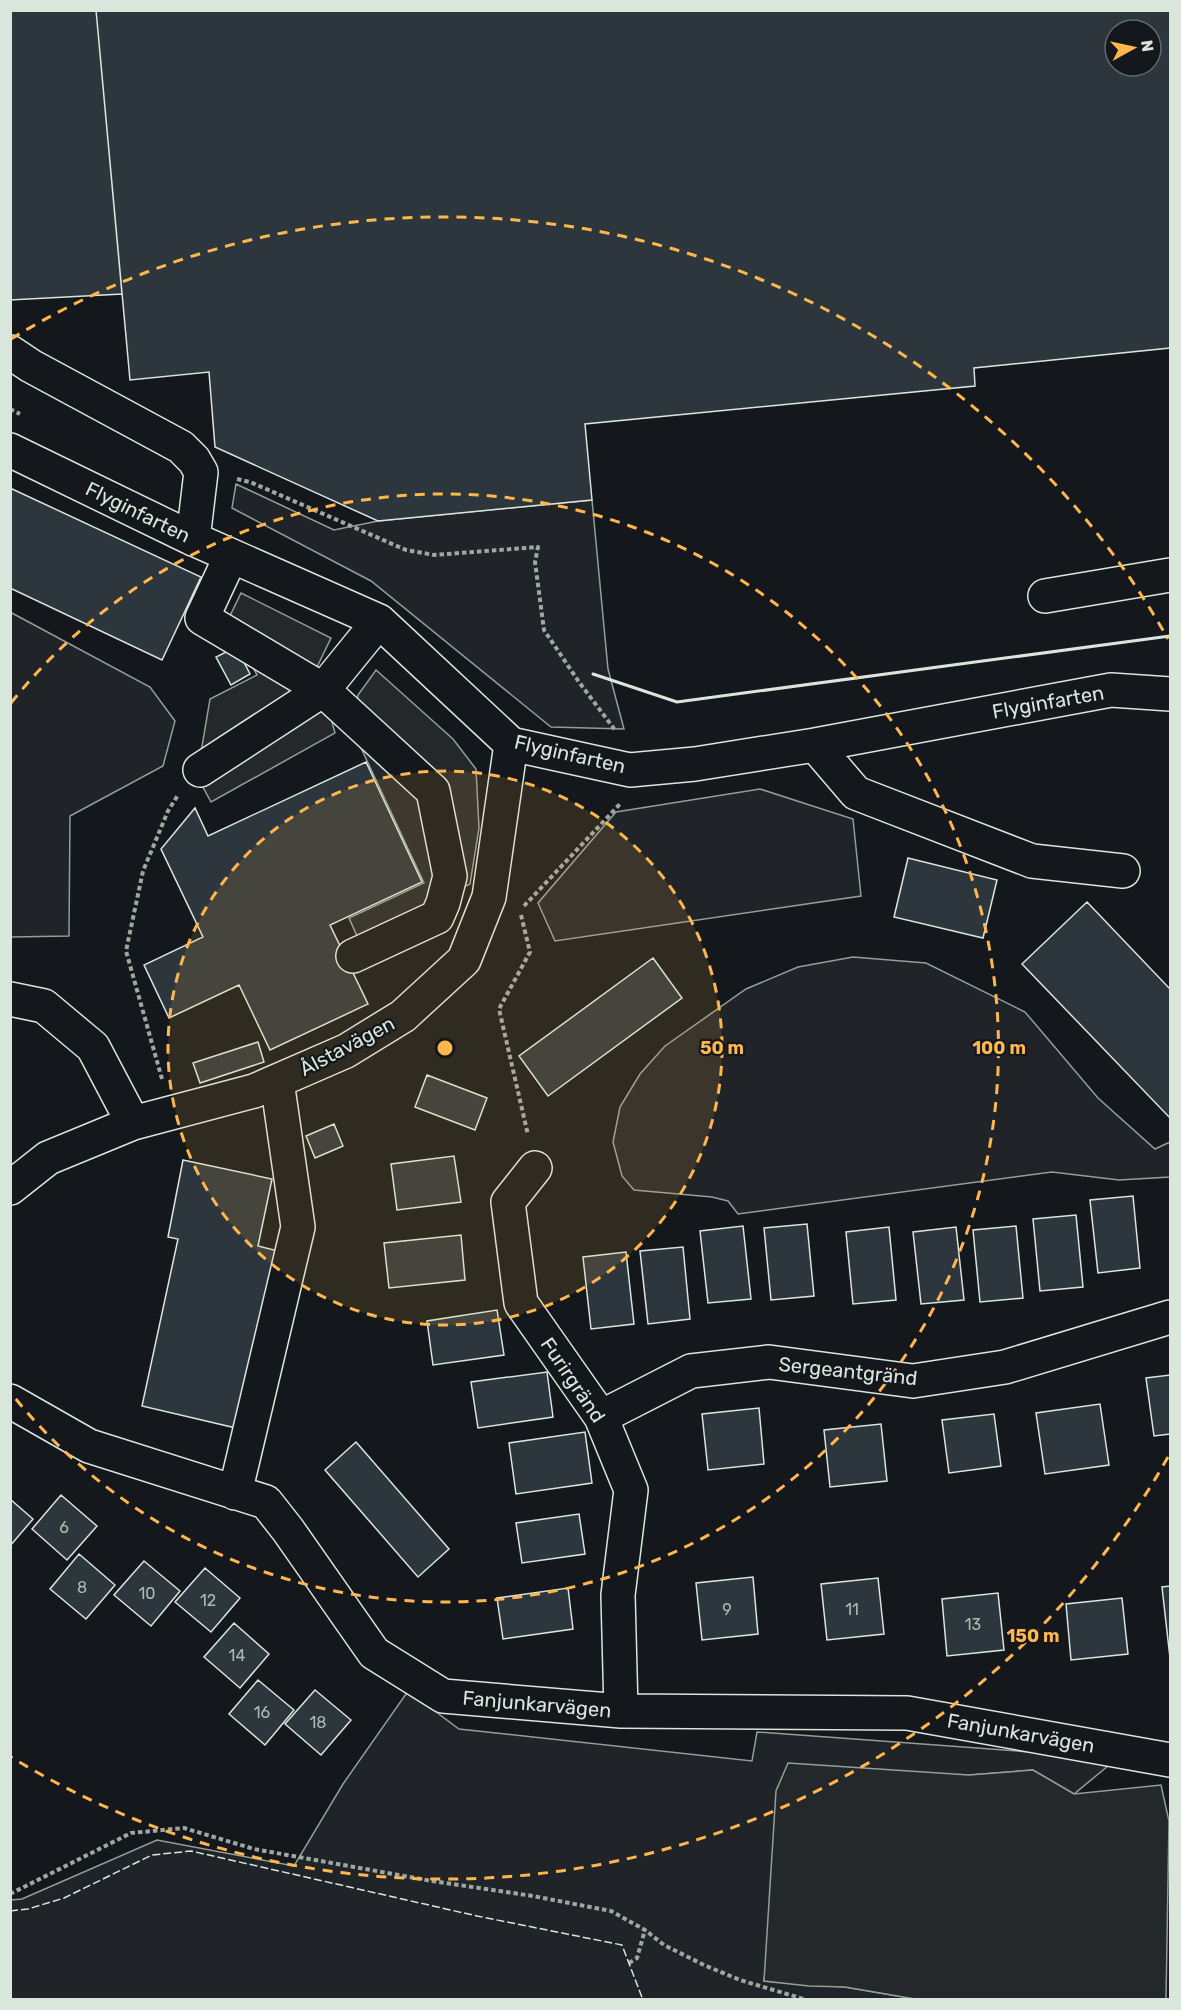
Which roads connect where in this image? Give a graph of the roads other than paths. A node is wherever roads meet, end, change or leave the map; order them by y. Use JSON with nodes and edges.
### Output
{"nodes":[{"id":1,"x":10,"y":352,"type":"edge"},
{"id":2,"x":10,"y":450,"type":"edge"},
{"id":3,"x":194,"y":539,"type":"junction"},
{"id":4,"x":231,"y":556,"type":"junction"},
{"id":5,"x":1170,"y":575,"type":"edge"},
{"id":6,"x":1045,"y":596,"type":"dead end"},
{"id":7,"x":379,"y":621,"type":"junction"},
{"id":8,"x":323,"y":690,"type":"junction"},
{"id":9,"x":1170,"y":694,"type":"edge"},
{"id":10,"x":511,"y":744,"type":"junction"},
{"id":11,"x":815,"y":745,"type":"junction"},
{"id":12,"x":200,"y":770,"type":"road end"},
{"id":13,"x":1123,"y":870,"type":"dead end"},
{"id":14,"x":353,"y":956,"type":"dead end"},
{"id":15,"x":10,"y":999,"type":"edge"},
{"id":16,"x":277,"y":1081,"type":"junction"},
{"id":17,"x":134,"y":1123,"type":"junction"},
{"id":18,"x":535,"y":1168,"type":"road end"},
{"id":19,"x":10,"y":1188,"type":"edge"},
{"id":20,"x":1170,"y":1317,"type":"edge"},
{"id":21,"x":10,"y":1401,"type":"edge"},
{"id":22,"x":601,"y":1417,"type":"junction"},
{"id":23,"x":235,"y":1493,"type":"junction"},
{"id":24,"x":621,"y":1711,"type":"junction"},
{"id":25,"x":1170,"y":1760,"type":"edge"}],
"edges":[{"from":1,"to":3,"type":"street"},
{"from":2,"to":3,"type":"street","name":"Flyginfarten"},
{"from":3,"to":4,"type":"street","name":"Flyginfarten"},
{"from":4,"to":7,"type":"street","name":"Flyginfarten"},
{"from":4,"to":8,"type":"street"},
{"from":5,"to":6,"type":"street"},
{"from":7,"to":8,"type":"street"},
{"from":7,"to":10,"type":"street","name":"Flyginfarten"},
{"from":8,"to":12,"type":"street"},
{"from":8,"to":14,"type":"street"},
{"from":9,"to":11,"type":"street","name":"Flyginfarten"},
{"from":10,"to":11,"type":"street","name":"Flyginfarten"},
{"from":10,"to":16,"type":"street","name":"Ålstavägen"},
{"from":11,"to":13,"type":"street"},
{"from":15,"to":17,"type":"street"},
{"from":16,"to":17,"type":"street","name":"Ålstavägen"},
{"from":16,"to":23,"type":"street"},
{"from":17,"to":19,"type":"street","name":"Ålstavägen"},
{"from":18,"to":22,"type":"street","name":"Furirgränd"},
{"from":20,"to":22,"type":"street","name":"Sergeantgränd"},
{"from":21,"to":23,"type":"street","name":"Fanjunkarvägen"},
{"from":22,"to":24,"type":"street","name":"Furirgränd"},
{"from":23,"to":24,"type":"street","name":"Fanjunkarvägen"},
{"from":24,"to":25,"type":"street","name":"Fanjunkarvägen"}]}
